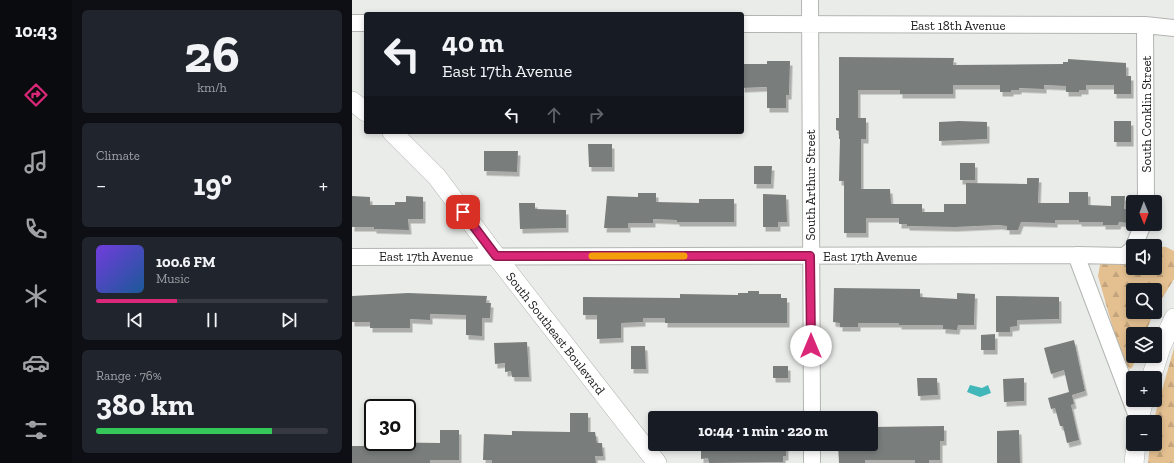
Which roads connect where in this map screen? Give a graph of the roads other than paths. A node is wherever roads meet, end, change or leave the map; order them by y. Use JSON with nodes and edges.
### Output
{"nodes":[{"id":1,"x":810,"y":0,"type":"edge"},
{"id":2,"x":352,"y":23,"type":"edge"},
{"id":3,"x":364,"y":23,"type":"edge"},
{"id":4,"x":744,"y":24,"type":"edge"},
{"id":5,"x":810,"y":24,"type":"junction"},
{"id":6,"x":1145,"y":25,"type":"junction"},
{"id":7,"x":1174,"y":28,"type":"edge"},
{"id":8,"x":352,"y":101,"type":"edge"},
{"id":9,"x":364,"y":110,"type":"edge"},
{"id":10,"x":394,"y":134,"type":"edge"},
{"id":11,"x":1146,"y":195,"type":"edge"},
{"id":12,"x":1126,"y":254,"type":"edge"},
{"id":13,"x":1076,"y":255,"type":"junction"},
{"id":14,"x":496,"y":256,"type":"junction"},
{"id":15,"x":810,"y":256,"type":"junction"},
{"id":16,"x":352,"y":257,"type":"edge"},
{"id":17,"x":1174,"y":318,"type":"edge"},
{"id":18,"x":1153,"y":371,"type":"edge"},
{"id":19,"x":812,"y":411,"type":"edge"},
{"id":20,"x":1136,"y":415,"type":"edge"},
{"id":21,"x":812,"y":451,"type":"edge"},
{"id":22,"x":1135,"y":451,"type":"edge"},
{"id":23,"x":657,"y":463,"type":"edge"},
{"id":24,"x":812,"y":463,"type":"edge"},
{"id":25,"x":1134,"y":463,"type":"edge"}],
"edges":[{"from":1,"to":5,"type":"street","name":"South Arthur Street"},
{"from":2,"to":3,"type":"street"},
{"from":4,"to":5,"type":"street","name":"East 18th Avenue"},
{"from":5,"to":6,"type":"street","name":"East 18th Avenue"},
{"from":5,"to":15,"type":"street","name":"South Arthur Street"},
{"from":6,"to":7,"type":"street","name":"East 18th Avenue"},
{"from":6,"to":11,"type":"street","name":"South Conklin Street"},
{"from":8,"to":9,"type":"street"},
{"from":10,"to":14,"type":"street","name":"South Southeast Boulevard"},
{"from":12,"to":13,"type":"street"},
{"from":13,"to":15,"type":"street","name":"East 17th Avenue"},
{"from":13,"to":20,"type":"street"},
{"from":14,"to":15,"type":"street","name":"East 17th Avenue"},
{"from":14,"to":16,"type":"street","name":"East 17th Avenue"},
{"from":14,"to":23,"type":"street","name":"South Southeast Boulevard"},
{"from":15,"to":19,"type":"street","name":"South Arthur Street"},
{"from":17,"to":18,"type":"street"},
{"from":21,"to":24,"type":"street"},
{"from":22,"to":25,"type":"street"}]}
